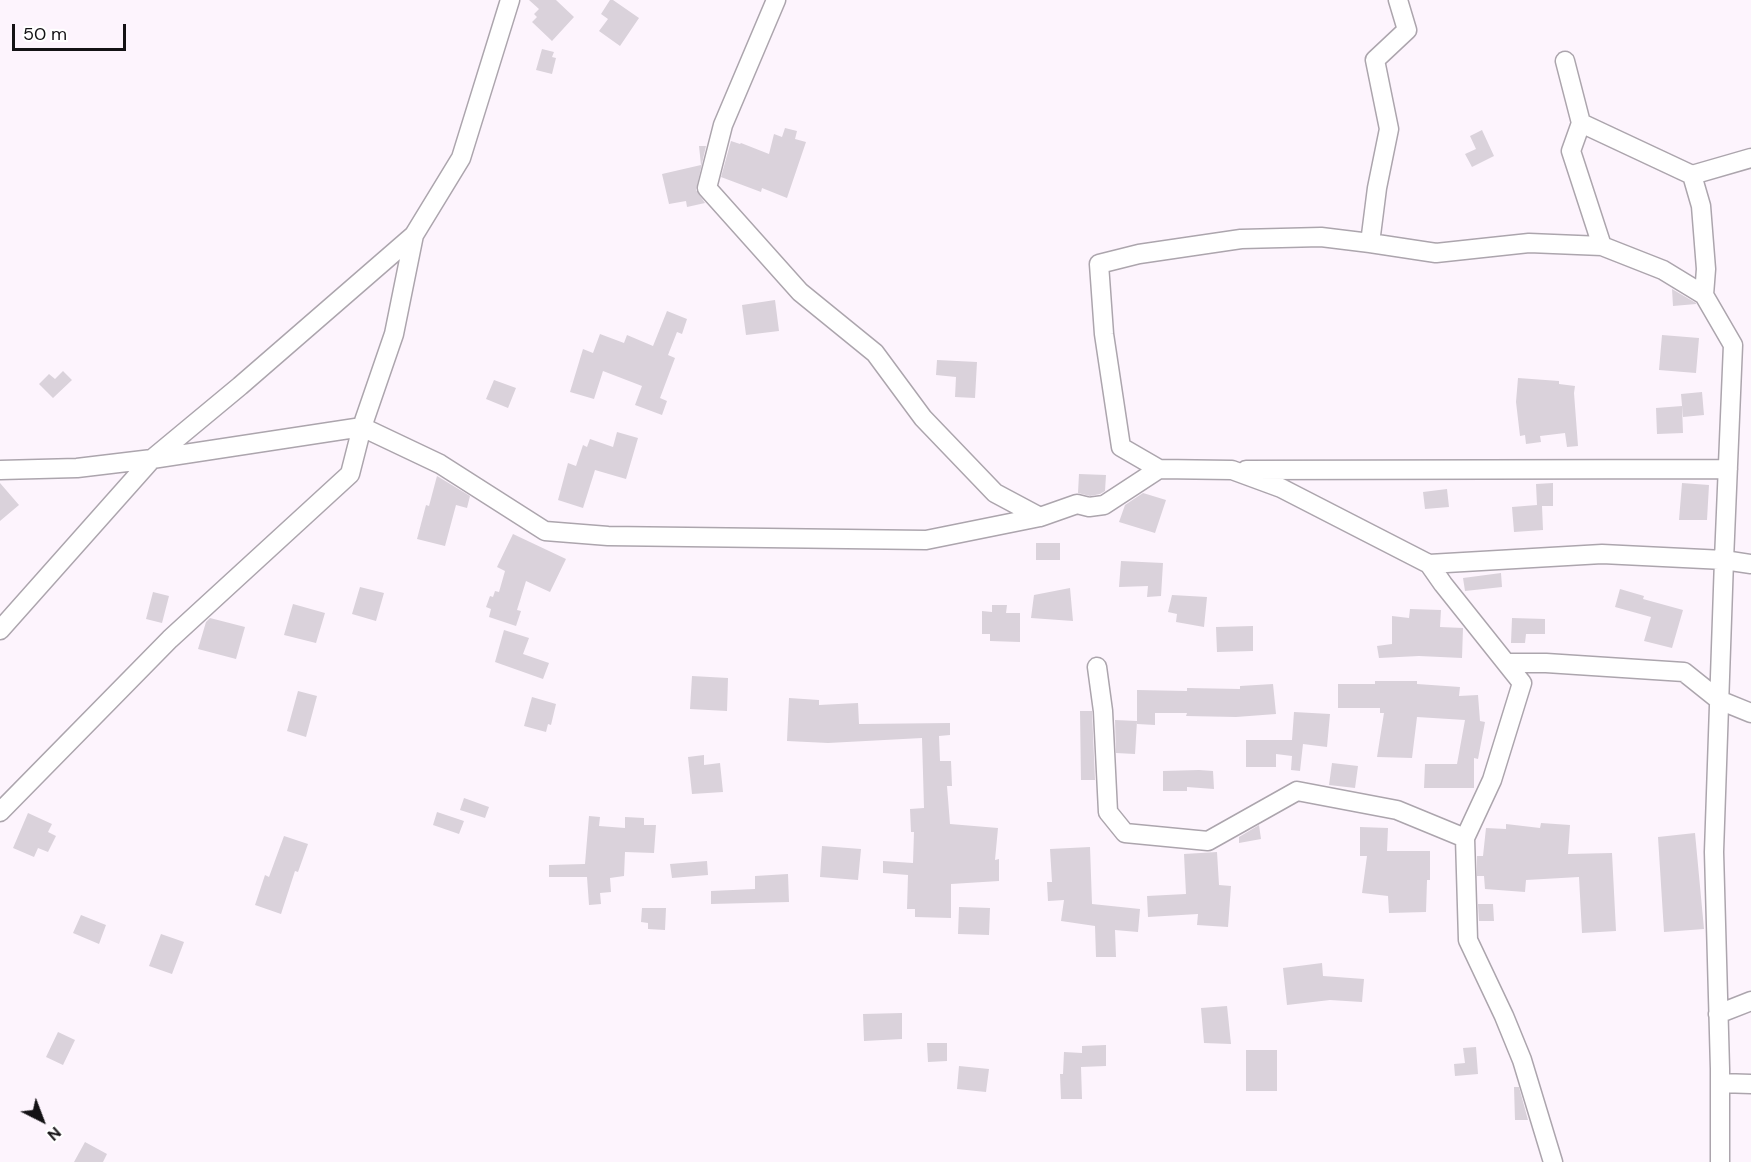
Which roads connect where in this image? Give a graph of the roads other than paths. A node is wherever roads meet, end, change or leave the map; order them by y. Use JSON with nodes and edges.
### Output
{"nodes":[{"id":1,"x":510,"y":0,"type":"edge"},
{"id":2,"x":776,"y":0,"type":"edge"},
{"id":3,"x":1398,"y":0,"type":"edge"},
{"id":4,"x":1565,"y":62,"type":"dead end"},
{"id":5,"x":1581,"y":123,"type":"junction"},
{"id":6,"x":1751,"y":158,"type":"edge"},
{"id":7,"x":1692,"y":175,"type":"junction"},
{"id":8,"x":414,"y":235,"type":"junction"},
{"id":9,"x":1370,"y":243,"type":"junction"},
{"id":10,"x":1602,"y":246,"type":"junction"},
{"id":11,"x":1704,"y":296,"type":"junction"},
{"id":12,"x":362,"y":428,"type":"junction"},
{"id":13,"x":152,"y":459,"type":"junction"},
{"id":14,"x":1159,"y":469,"type":"junction"},
{"id":15,"x":1728,"y":469,"type":"junction"},
{"id":16,"x":0,"y":470,"type":"edge"},
{"id":17,"x":1232,"y":471,"type":"junction"},
{"id":18,"x":1040,"y":517,"type":"junction"},
{"id":19,"x":1724,"y":560,"type":"junction"},
{"id":20,"x":1429,"y":564,"type":"junction"},
{"id":21,"x":1751,"y":564,"type":"edge"},
{"id":22,"x":0,"y":630,"type":"edge"},
{"id":23,"x":1506,"y":663,"type":"junction"},
{"id":24,"x":1097,"y":667,"type":"dead end"},
{"id":25,"x":1719,"y":700,"type":"junction"},
{"id":26,"x":1751,"y":713,"type":"edge"},
{"id":27,"x":0,"y":812,"type":"edge"},
{"id":28,"x":1465,"y":838,"type":"junction"},
{"id":29,"x":1751,"y":1001,"type":"edge"},
{"id":30,"x":1718,"y":1014,"type":"junction"},
{"id":31,"x":1720,"y":1083,"type":"junction"},
{"id":32,"x":1751,"y":1084,"type":"edge"},
{"id":33,"x":1553,"y":1162,"type":"edge"},
{"id":34,"x":1720,"y":1162,"type":"edge"}],
"edges":[{"from":1,"to":8,"type":"street"},
{"from":2,"to":18,"type":"street"},
{"from":3,"to":9,"type":"street"},
{"from":4,"to":5,"type":"street"},
{"from":5,"to":7,"type":"street"},
{"from":5,"to":10,"type":"street"},
{"from":6,"to":7,"type":"street"},
{"from":7,"to":11,"type":"street"},
{"from":8,"to":12,"type":"street"},
{"from":8,"to":13,"type":"street"},
{"from":9,"to":10,"type":"street"},
{"from":9,"to":14,"type":"street"},
{"from":10,"to":11,"type":"street"},
{"from":11,"to":15,"type":"street"},
{"from":12,"to":13,"type":"street"},
{"from":12,"to":18,"type":"street"},
{"from":12,"to":27,"type":"street"},
{"from":13,"to":16,"type":"street"},
{"from":13,"to":22,"type":"street"},
{"from":14,"to":17,"type":"street"},
{"from":14,"to":18,"type":"street"},
{"from":15,"to":17,"type":"street"},
{"from":15,"to":19,"type":"street"},
{"from":17,"to":20,"type":"street"},
{"from":19,"to":20,"type":"street"},
{"from":19,"to":21,"type":"street"},
{"from":19,"to":25,"type":"street"},
{"from":20,"to":23,"type":"street"},
{"from":23,"to":25,"type":"street"},
{"from":23,"to":28,"type":"street"},
{"from":24,"to":28,"type":"street"},
{"from":25,"to":26,"type":"street"},
{"from":25,"to":30,"type":"street"},
{"from":28,"to":33,"type":"street"},
{"from":29,"to":30,"type":"street"},
{"from":30,"to":31,"type":"street"},
{"from":31,"to":32,"type":"street"},
{"from":31,"to":34,"type":"street"}]}
